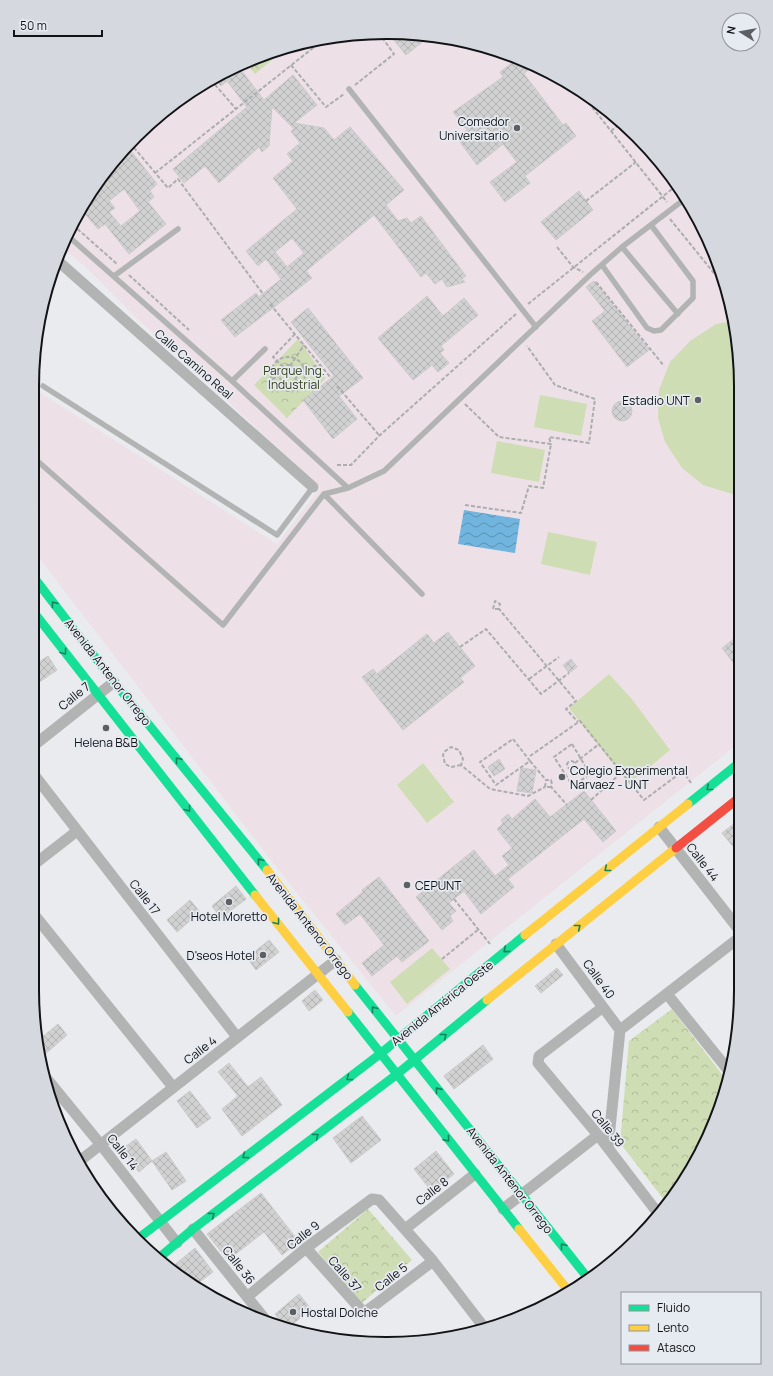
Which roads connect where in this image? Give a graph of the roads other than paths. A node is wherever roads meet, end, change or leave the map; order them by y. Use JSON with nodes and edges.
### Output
{"nodes":[{"id":1,"x":349,"y":89,"type":"road end"},
{"id":2,"x":681,"y":202,"type":"edge"},
{"id":3,"x":651,"y":225,"type":"junction"},
{"id":4,"x":178,"y":229,"type":"dead end"},
{"id":5,"x":72,"y":239,"type":"edge"},
{"id":6,"x":622,"y":248,"type":"junction"},
{"id":7,"x":61,"y":264,"type":"edge"},
{"id":8,"x":602,"y":265,"type":"junction"},
{"id":9,"x":114,"y":276,"type":"junction"},
{"id":10,"x":678,"y":314,"type":"junction"},
{"id":11,"x":536,"y":327,"type":"junction"},
{"id":12,"x":265,"y":349,"type":"dead end"},
{"id":13,"x":232,"y":381,"type":"junction"},
{"id":14,"x":43,"y":386,"type":"dead end"},
{"id":15,"x":39,"y":461,"type":"edge"},
{"id":16,"x":314,"y":487,"type":"joint"},
{"id":17,"x":348,"y":488,"type":"junction"},
{"id":18,"x":324,"y":494,"type":"junction"},
{"id":19,"x":39,"y":584,"type":"edge"},
{"id":20,"x":422,"y":594,"type":"dead end"},
{"id":21,"x":39,"y":619,"type":"edge"},
{"id":22,"x":114,"y":682,"type":"junction"},
{"id":23,"x":97,"y":695,"type":"junction"},
{"id":24,"x":39,"y":741,"type":"edge"},
{"id":25,"x":734,"y":767,"type":"edge"},
{"id":26,"x":39,"y":781,"type":"edge"},
{"id":27,"x":734,"y":803,"type":"edge"},
{"id":28,"x":659,"y":827,"type":"junction"},
{"id":29,"x":77,"y":831,"type":"junction"},
{"id":30,"x":675,"y":848,"type":"junction"},
{"id":31,"x":39,"y":861,"type":"edge"},
{"id":32,"x":39,"y":921,"type":"edge"},
{"id":33,"x":734,"y":923,"type":"edge"},
{"id":34,"x":734,"y":942,"type":"edge"},
{"id":35,"x":556,"y":944,"type":"junction"},
{"id":36,"x":336,"y":960,"type":"junction"},
{"id":37,"x":318,"y":973,"type":"junction"},
{"id":38,"x":667,"y":994,"type":"junction"},
{"id":39,"x":603,"y":1007,"type":"junction"},
{"id":40,"x":620,"y":1030,"type":"junction"},
{"id":41,"x":237,"y":1037,"type":"junction"},
{"id":42,"x":397,"y":1040,"type":"junction"},
{"id":43,"x":380,"y":1054,"type":"junction"},
{"id":44,"x":414,"y":1060,"type":"junction"},
{"id":45,"x":725,"y":1066,"type":"edge"},
{"id":46,"x":396,"y":1075,"type":"junction"},
{"id":47,"x":53,"y":1086,"type":"edge"},
{"id":48,"x":174,"y":1087,"type":"junction"},
{"id":49,"x":452,"y":1107,"type":"junction"},
{"id":50,"x":434,"y":1123,"type":"junction"},
{"id":51,"x":598,"y":1135,"type":"junction"},
{"id":52,"x":101,"y":1145,"type":"junction"},
{"id":53,"x":608,"y":1148,"type":"junction"},
{"id":54,"x":83,"y":1158,"type":"edge"},
{"id":55,"x":475,"y":1174,"type":"junction"},
{"id":56,"x":522,"y":1195,"type":"junction"},
{"id":57,"x":503,"y":1209,"type":"junction"},
{"id":58,"x":655,"y":1210,"type":"edge"},
{"id":59,"x":160,"y":1222,"type":"junction"},
{"id":60,"x":405,"y":1228,"type":"junction"},
{"id":61,"x":194,"y":1229,"type":"junction"},
{"id":62,"x":142,"y":1236,"type":"edge"},
{"id":63,"x":177,"y":1243,"type":"junction"},
{"id":64,"x":306,"y":1248,"type":"junction"},
{"id":65,"x":162,"y":1255,"type":"edge"},
{"id":66,"x":433,"y":1261,"type":"junction"},
{"id":67,"x":585,"y":1274,"type":"edge"},
{"id":68,"x":565,"y":1287,"type":"edge"},
{"id":69,"x":247,"y":1297,"type":"junction"},
{"id":70,"x":260,"y":1313,"type":"edge"},
{"id":71,"x":366,"y":1313,"type":"joint"},
{"id":72,"x":478,"y":1324,"type":"edge"}],
"edges":[{"from":1,"to":11,"type":"lane"},
{"from":2,"to":3,"type":"lane"},
{"from":3,"to":6,"type":"lane"},
{"from":3,"to":10,"type":"lane"},
{"from":4,"to":9,"type":"lane"},
{"from":5,"to":9,"type":"lane"},
{"from":6,"to":8,"type":"lane"},
{"from":6,"to":10,"type":"lane"},
{"from":7,"to":16,"type":"street","name":"Calle Camino Real"},
{"from":8,"to":10,"type":"lane"},
{"from":8,"to":11,"type":"lane"},
{"from":9,"to":13,"type":"lane"},
{"from":11,"to":17,"type":"lane"},
{"from":12,"to":13,"type":"lane"},
{"from":13,"to":17,"type":"lane"},
{"from":14,"to":16,"type":"lane"},
{"from":15,"to":18,"type":"lane"},
{"from":17,"to":18,"type":"lane"},
{"from":18,"to":20,"type":"lane"},
{"from":22,"to":19,"type":"street","name":"Avenida Antenor Orrego","one_way":true},
{"from":21,"to":23,"type":"street","name":"Avenida Antenor Orrego","one_way":true},
{"from":22,"to":23,"type":"street","name":"Calle 7"},
{"from":36,"to":22,"type":"street","name":"Avenida Antenor Orrego","one_way":true},
{"from":23,"to":24,"type":"street","name":"Calle 7"},
{"from":23,"to":37,"type":"street","name":"Avenida Antenor Orrego","one_way":true},
{"from":25,"to":28,"type":"street","name":"Avenida América Oeste","one_way":true},
{"from":26,"to":29,"type":"street","name":"Calle 17"},
{"from":27,"to":30,"type":"street"},
{"from":28,"to":30,"type":"street","name":"Calle 44"},
{"from":28,"to":42,"type":"street","name":"Avenida América Oeste","one_way":true},
{"from":29,"to":31,"type":"street"},
{"from":29,"to":41,"type":"street","name":"Calle 17"},
{"from":30,"to":33,"type":"street","name":"Calle 44"},
{"from":35,"to":30,"type":"street","one_way":true},
{"from":32,"to":48,"type":"street"},
{"from":34,"to":38,"type":"street"},
{"from":35,"to":39,"type":"street","name":"Calle 40"},
{"from":44,"to":35,"type":"street","one_way":true},
{"from":36,"to":37,"type":"street","name":"Calle 4"},
{"from":42,"to":36,"type":"street","name":"Avenida Antenor Orrego","one_way":true},
{"from":37,"to":41,"type":"street","name":"Calle 4"},
{"from":37,"to":43,"type":"street","name":"Avenida Antenor Orrego"},
{"from":38,"to":40,"type":"street"},
{"from":38,"to":45,"type":"street"},
{"from":39,"to":40,"type":"street","name":"Calle 40"},
{"from":39,"to":51,"type":"street","name":"Calle 39"},
{"from":40,"to":53,"type":"street"},
{"from":41,"to":48,"type":"street","name":"Calle 4"},
{"from":42,"to":43,"type":"street","name":"Avenida América Oeste"},
{"from":42,"to":44,"type":"street","name":"Avenida Antenor Orrego"},
{"from":43,"to":46,"type":"street","name":"Avenida Antenor Orrego"},
{"from":43,"to":59,"type":"street","name":"Avenida América Oeste","one_way":true},
{"from":44,"to":46,"type":"street"},
{"from":49,"to":44,"type":"street","name":"Avenida Antenor Orrego","one_way":true},
{"from":46,"to":50,"type":"street","name":"Avenida Antenor Orrego"},
{"from":61,"to":46,"type":"street","one_way":true},
{"from":47,"to":52,"type":"street","name":"Calle 14"},
{"from":48,"to":52,"type":"street","name":"Calle 4"},
{"from":49,"to":50,"type":"street"},
{"from":49,"to":56,"type":"street","name":"Avenida Antenor Orrego"},
{"from":50,"to":55,"type":"street","name":"Avenida Antenor Orrego","one_way":true},
{"from":51,"to":53,"type":"street","name":"Calle 39"},
{"from":51,"to":56,"type":"street"},
{"from":52,"to":54,"type":"street","name":"Calle 4"},
{"from":52,"to":59,"type":"street","name":"Calle 14"},
{"from":53,"to":58,"type":"street","name":"Calle 39"},
{"from":55,"to":57,"type":"street","name":"Avenida Antenor Orrego"},
{"from":55,"to":60,"type":"street","name":"Calle 8"},
{"from":56,"to":57,"type":"street"},
{"from":67,"to":56,"type":"street","name":"Avenida Antenor Orrego","one_way":true},
{"from":57,"to":68,"type":"street","name":"Avenida Antenor Orrego"},
{"from":59,"to":62,"type":"street","name":"Avenida América Oeste"},
{"from":59,"to":63,"type":"street","name":"Calle 14"},
{"from":60,"to":64,"type":"street","name":"Calle 9"},
{"from":60,"to":66,"type":"street"},
{"from":61,"to":63,"type":"street"},
{"from":61,"to":69,"type":"street","name":"Calle 36"},
{"from":63,"to":65,"type":"street"},
{"from":64,"to":69,"type":"street","name":"Calle 9"},
{"from":64,"to":71,"type":"street","name":"Calle 37"},
{"from":66,"to":71,"type":"street","name":"Calle 5"},
{"from":66,"to":72,"type":"street"},
{"from":69,"to":70,"type":"street","name":"Calle 36"}]}
